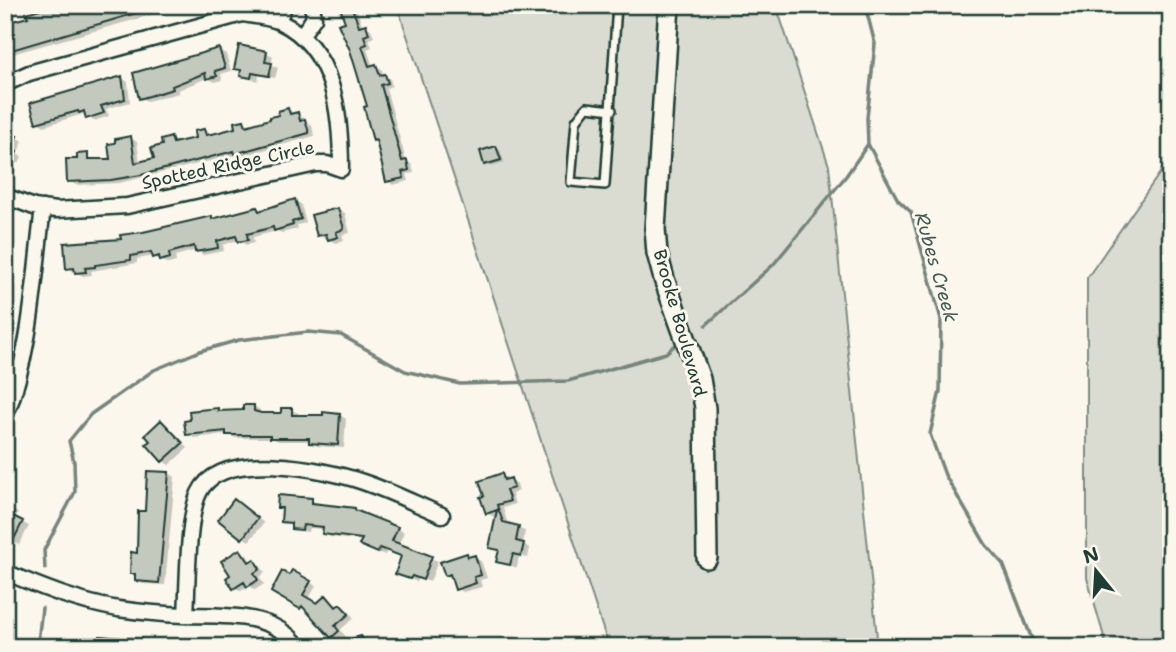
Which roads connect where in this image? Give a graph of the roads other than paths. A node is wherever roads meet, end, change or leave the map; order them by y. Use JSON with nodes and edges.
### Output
{"nodes":[{"id":1,"x":285,"y":5,"type":"edge"},
{"id":2,"x":312,"y":5,"type":"edge"},
{"id":3,"x":618,"y":5,"type":"edge"},
{"id":4,"x":670,"y":5,"type":"edge"},
{"id":5,"x":278,"y":21,"type":"junction"},
{"id":6,"x":301,"y":36,"type":"junction"},
{"id":7,"x":5,"y":84,"type":"edge"},
{"id":8,"x":612,"y":110,"type":"junction"},
{"id":9,"x":5,"y":197,"type":"edge"},
{"id":10,"x":43,"y":208,"type":"junction"},
{"id":11,"x":5,"y":417,"type":"edge"},
{"id":12,"x":442,"y":515,"type":"dead end"},
{"id":13,"x":707,"y":558,"type":"dead end"},
{"id":14,"x":5,"y":572,"type":"edge"},
{"id":15,"x":186,"y":615,"type":"junction"},
{"id":16,"x":299,"y":647,"type":"edge"}],
"edges":[{"from":1,"to":5,"type":"street"},
{"from":2,"to":6,"type":"street"},
{"from":3,"to":8,"type":"lane"},
{"from":4,"to":13,"type":"street","name":"Brooke Boulevard"},
{"from":5,"to":6,"type":"street","name":"Spotted Ridge Circle"},
{"from":5,"to":7,"type":"street","name":"Spotted Ridge Circle"},
{"from":6,"to":10,"type":"street","name":"Spotted Ridge Circle"},
{"from":8,"to":8,"type":"lane"},
{"from":9,"to":10,"type":"street","name":"Spotted Ridge Circle"},
{"from":10,"to":11,"type":"street"},
{"from":12,"to":15,"type":"street"},
{"from":14,"to":15,"type":"street"},
{"from":15,"to":16,"type":"street"}]}
